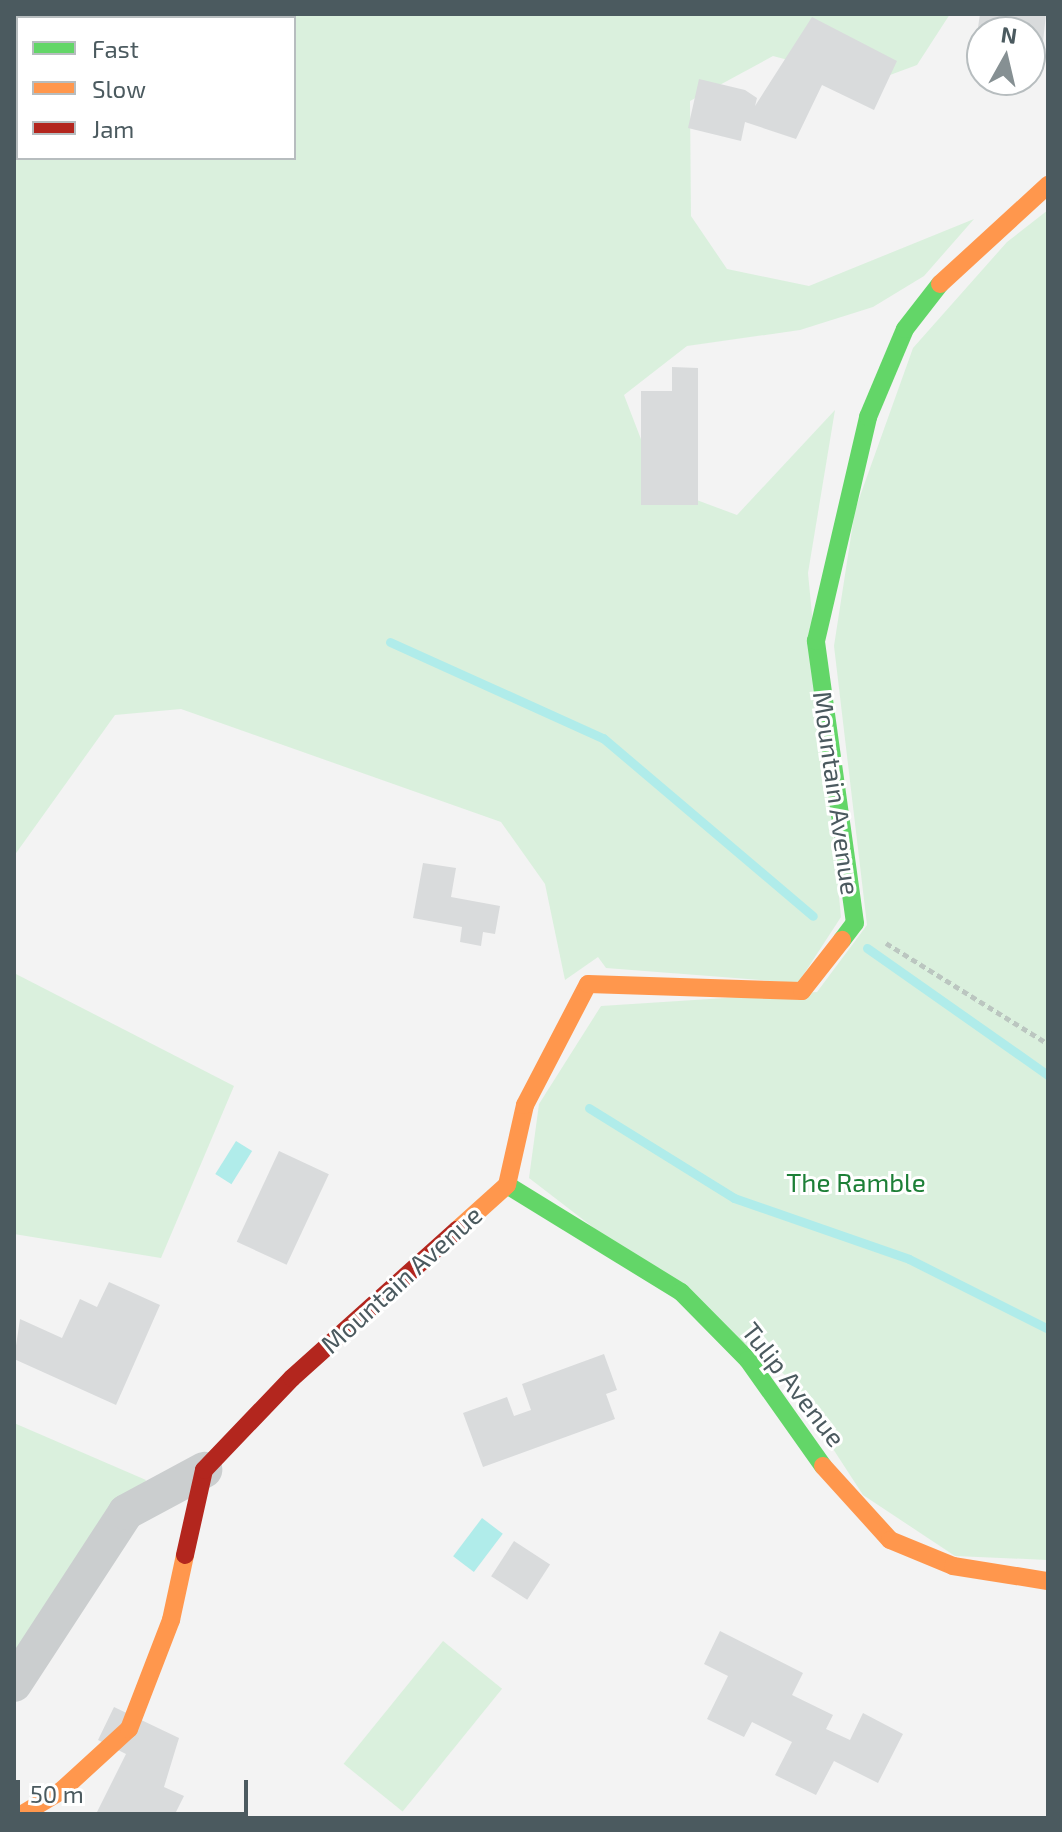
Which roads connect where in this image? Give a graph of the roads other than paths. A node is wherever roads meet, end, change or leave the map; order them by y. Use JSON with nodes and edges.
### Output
{"nodes":[{"id":1,"x":1048,"y":185,"type":"edge"},
{"id":2,"x":507,"y":1185,"type":"junction"},
{"id":3,"x":204,"y":1470,"type":"junction"},
{"id":4,"x":1048,"y":1581,"type":"edge"},
{"id":5,"x":14,"y":1684,"type":"edge"},
{"id":6,"x":16,"y":1818,"type":"edge"}],
"edges":[{"from":1,"to":2,"type":"street","name":"Mountain Avenue"},
{"from":2,"to":3,"type":"street","name":"Mountain Avenue"},
{"from":2,"to":4,"type":"street","name":"Tulip Avenue"},
{"from":3,"to":5,"type":"street","name":"Mountain Avenue"},
{"from":3,"to":6,"type":"street"}]}
